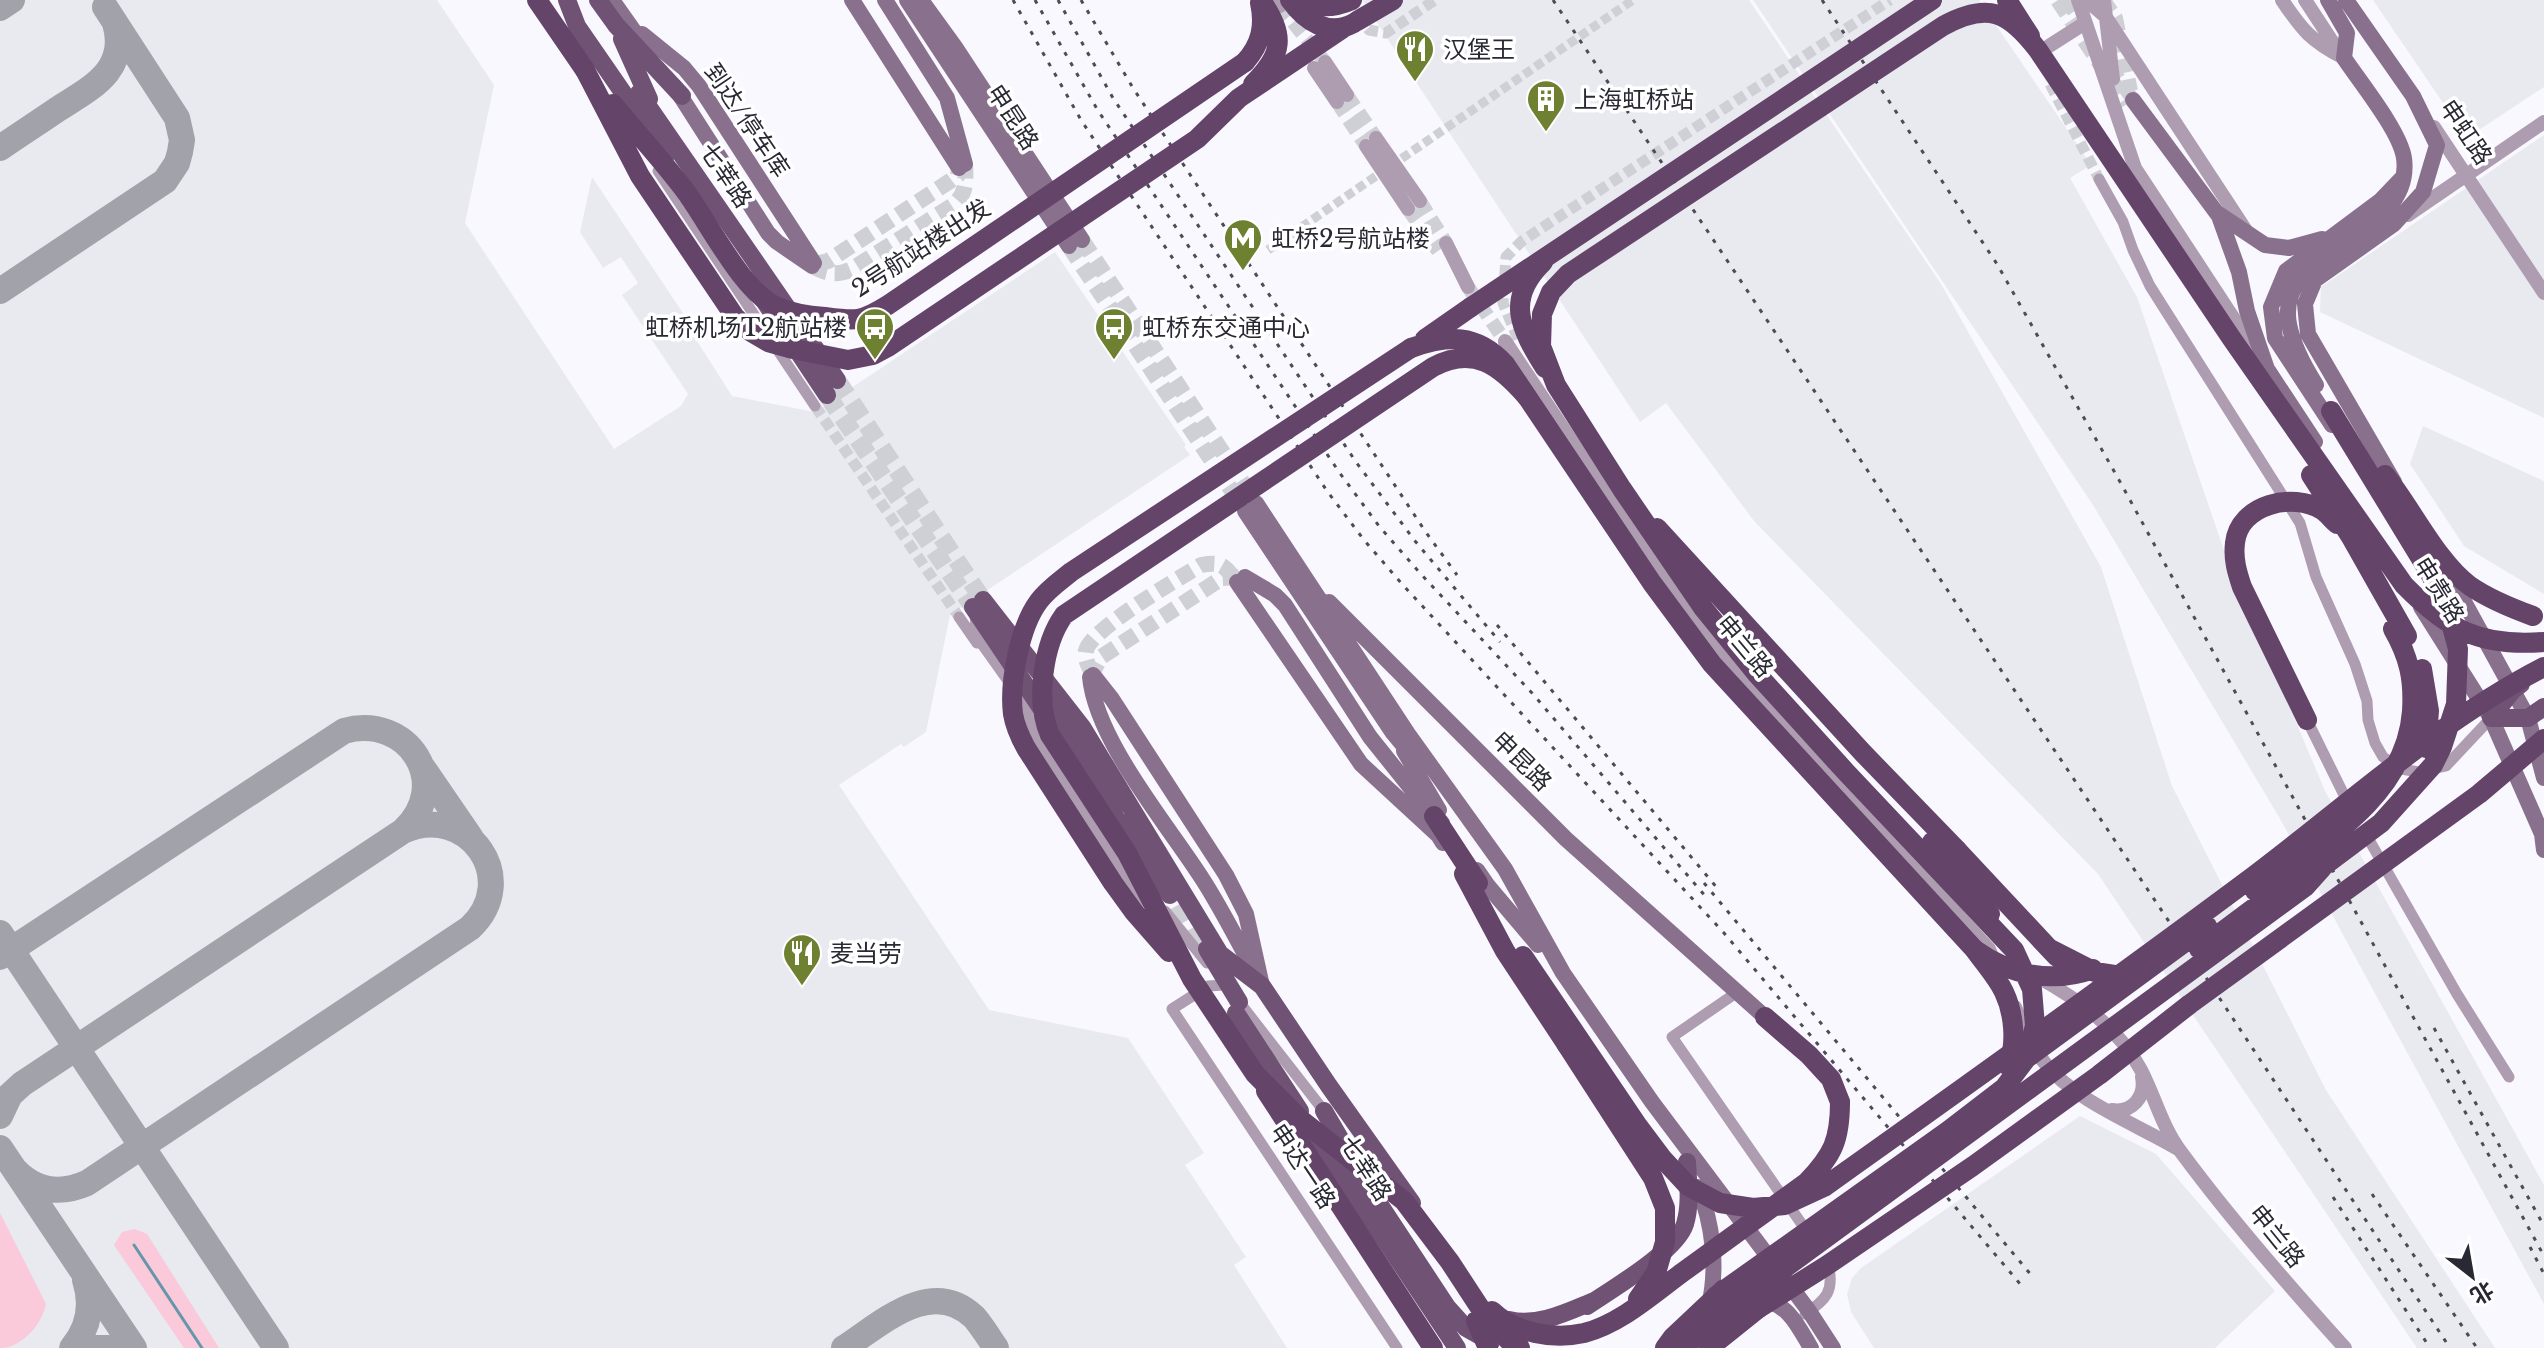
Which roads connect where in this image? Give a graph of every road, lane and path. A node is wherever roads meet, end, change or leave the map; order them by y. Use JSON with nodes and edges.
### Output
{"nodes":[{"id":1,"x":537,"y":0,"type":"edge"},
{"id":2,"x":545,"y":0,"type":"edge"},
{"id":3,"x":569,"y":0,"type":"edge"},
{"id":4,"x":598,"y":0,"type":"edge"},
{"id":5,"x":612,"y":0,"type":"edge"},
{"id":6,"x":885,"y":0,"type":"edge"},
{"id":7,"x":1352,"y":0,"type":"tunnel mouth"},
{"id":8,"x":1393,"y":0,"type":"edge"},
{"id":9,"x":1932,"y":0,"type":"edge"},
{"id":10,"x":2007,"y":0,"type":"edge"},
{"id":11,"x":2078,"y":0,"type":"edge"},
{"id":12,"x":2086,"y":0,"type":"edge"},
{"id":13,"x":2104,"y":0,"type":"edge"},
{"id":14,"x":2282,"y":0,"type":"edge"},
{"id":15,"x":2305,"y":0,"type":"edge"},
{"id":16,"x":2328,"y":0,"type":"edge"},
{"id":17,"x":2346,"y":0,"type":"edge"},
{"id":18,"x":1277,"y":1,"type":"edge"},
{"id":19,"x":853,"y":2,"type":"edge"},
{"id":20,"x":915,"y":5,"type":"edge"},
{"id":21,"x":2106,"y":17,"type":"junction"},
{"id":22,"x":620,"y":21,"type":"junction"},
{"id":23,"x":2085,"y":23,"type":"junction"},
{"id":24,"x":1342,"y":29,"type":"junction"},
{"id":25,"x":2044,"y":48,"type":"junction"},
{"id":26,"x":2344,"y":58,"type":"junction"},
{"id":27,"x":1319,"y":65,"type":"tunnel mouth"},
{"id":28,"x":585,"y":70,"type":"junction"},
{"id":29,"x":682,"y":96,"type":"joint"},
{"id":30,"x":2413,"y":96,"type":"junction"},
{"id":31,"x":1239,"y":98,"type":"junction"},
{"id":32,"x":1342,"y":99,"type":"tunnel mouth"},
{"id":33,"x":2126,"y":106,"type":"junction"},
{"id":34,"x":660,"y":122,"type":"junction"},
{"id":35,"x":2544,"y":122,"type":"edge"},
{"id":36,"x":1371,"y":142,"type":"tunnel mouth"},
{"id":37,"x":2466,"y":174,"type":"junction"},
{"id":38,"x":2403,"y":177,"type":"junction"},
{"id":39,"x":2428,"y":178,"type":"junction"},
{"id":40,"x":2099,"y":179,"type":"tunnel mouth"},
{"id":41,"x":1414,"y":205,"type":"tunnel mouth"},
{"id":42,"x":2392,"y":207,"type":"junction"},
{"id":43,"x":2219,"y":216,"type":"junction"},
{"id":44,"x":2394,"y":224,"type":"junction"},
{"id":45,"x":2249,"y":235,"type":"junction"},
{"id":46,"x":2331,"y":236,"type":"junction"},
{"id":47,"x":1442,"y":247,"type":"tunnel mouth"},
{"id":48,"x":1549,"y":256,"type":"junction"},
{"id":49,"x":1468,"y":287,"type":"tunnel mouth"},
{"id":50,"x":2544,"y":293,"type":"edge"},
{"id":51,"x":2232,"y":339,"type":"junction"},
{"id":52,"x":1505,"y":341,"type":"tunnel mouth"},
{"id":53,"x":1411,"y":348,"type":"junction"},
{"id":54,"x":2267,"y":369,"type":"junction"},
{"id":55,"x":1556,"y":385,"type":"junction"},
{"id":56,"x":827,"y":394,"type":"junction"},
{"id":57,"x":1527,"y":397,"type":"junction"},
{"id":58,"x":2331,"y":411,"type":"junction"},
{"id":59,"x":2311,"y":435,"type":"junction"},
{"id":60,"x":2322,"y":479,"type":"junction"},
{"id":61,"x":1622,"y":489,"type":"junction"},
{"id":62,"x":1266,"y":519,"type":"junction"},
{"id":63,"x":2351,"y":537,"type":"junction"},
{"id":64,"x":2452,"y":582,"type":"junction"},
{"id":65,"x":1706,"y":600,"type":"dead end"},
{"id":66,"x":972,"y":608,"type":"junction"},
{"id":67,"x":2544,"y":617,"type":"edge"},
{"id":68,"x":2393,"y":629,"type":"joint"},
{"id":69,"x":2544,"y":642,"type":"edge"},
{"id":70,"x":2489,"y":645,"type":"junction"},
{"id":71,"x":2544,"y":650,"type":"edge"},
{"id":72,"x":2544,"y":668,"type":"edge"},
{"id":73,"x":1006,"y":683,"type":"dead end"},
{"id":74,"x":2513,"y":690,"type":"junction"},
{"id":75,"x":2544,"y":707,"type":"edge"},
{"id":76,"x":2491,"y":718,"type":"junction"},
{"id":77,"x":2528,"y":718,"type":"junction"},
{"id":78,"x":2307,"y":720,"type":"joint"},
{"id":79,"x":1393,"y":733,"type":"junction"},
{"id":80,"x":2544,"y":739,"type":"edge"},
{"id":81,"x":1051,"y":751,"type":"dead end"},
{"id":82,"x":2544,"y":778,"type":"edge"},
{"id":83,"x":2415,"y":787,"type":"junction"},
{"id":84,"x":1456,"y":799,"type":"junction"},
{"id":85,"x":2337,"y":809,"type":"junction"},
{"id":86,"x":1434,"y":816,"type":"junction"},
{"id":87,"x":1452,"y":832,"type":"junction"},
{"id":88,"x":1141,"y":845,"type":"dead end"},
{"id":89,"x":2544,"y":850,"type":"edge"},
{"id":90,"x":1947,"y":858,"type":"junction"},
{"id":91,"x":2325,"y":865,"type":"junction"},
{"id":92,"x":1464,"y":874,"type":"junction"},
{"id":93,"x":1146,"y":883,"type":"junction"},
{"id":94,"x":1135,"y":890,"type":"junction"},
{"id":95,"x":1997,"y":895,"type":"junction"},
{"id":96,"x":1488,"y":901,"type":"junction"},
{"id":97,"x":2050,"y":949,"type":"junction"},
{"id":98,"x":1982,"y":950,"type":"junction"},
{"id":99,"x":2014,"y":950,"type":"junction"},
{"id":100,"x":2255,"y":959,"type":"junction"},
{"id":101,"x":1563,"y":973,"type":"junction"},
{"id":102,"x":1225,"y":985,"type":"junction"},
{"id":103,"x":1262,"y":986,"type":"junction"},
{"id":104,"x":1193,"y":987,"type":"junction"},
{"id":105,"x":2060,"y":989,"type":"junction"},
{"id":106,"x":1736,"y":993,"type":"junction"},
{"id":107,"x":1237,"y":1008,"type":"junction"},
{"id":108,"x":2139,"y":1009,"type":"junction"},
{"id":109,"x":1765,"y":1017,"type":"joint"},
{"id":110,"x":2026,"y":1031,"type":"junction"},
{"id":111,"x":2141,"y":1069,"type":"junction"},
{"id":112,"x":1255,"y":1074,"type":"junction"},
{"id":113,"x":2509,"y":1077,"type":"dead end"},
{"id":114,"x":1329,"y":1086,"type":"junction"},
{"id":115,"x":1652,"y":1102,"type":"junction"},
{"id":116,"x":2107,"y":1110,"type":"junction"},
{"id":117,"x":1324,"y":1111,"type":"junction"},
{"id":118,"x":1956,"y":1145,"type":"junction"},
{"id":119,"x":1359,"y":1149,"type":"junction"},
{"id":120,"x":2178,"y":1149,"type":"junction"},
{"id":121,"x":1687,"y":1162,"type":"junction"},
{"id":122,"x":1401,"y":1214,"type":"joint"},
{"id":123,"x":1468,"y":1290,"type":"junction"},
{"id":124,"x":1716,"y":1296,"type":"junction"},
{"id":125,"x":1594,"y":1301,"type":"junction"},
{"id":126,"x":1759,"y":1308,"type":"junction"},
{"id":127,"x":1631,"y":1309,"type":"junction"},
{"id":128,"x":1809,"y":1311,"type":"junction"},
{"id":129,"x":1476,"y":1321,"type":"junction"},
{"id":130,"x":1794,"y":1322,"type":"junction"},
{"id":131,"x":1684,"y":1345,"type":"edge"},
{"id":132,"x":1397,"y":1348,"type":"edge"},
{"id":133,"x":1433,"y":1348,"type":"edge"},
{"id":134,"x":1457,"y":1348,"type":"edge"},
{"id":135,"x":1488,"y":1348,"type":"edge"},
{"id":136,"x":1500,"y":1348,"type":"edge"},
{"id":137,"x":1520,"y":1348,"type":"edge"},
{"id":138,"x":1665,"y":1348,"type":"edge"},
{"id":139,"x":1709,"y":1348,"type":"edge"},
{"id":140,"x":1811,"y":1348,"type":"edge"},
{"id":141,"x":1833,"y":1348,"type":"edge"},
{"id":142,"x":2345,"y":1348,"type":"edge"}],
"edges":[{"from":1,"to":28,"type":"highway","name":"2号航站楼出发"},
{"from":2,"to":56,"type":"street"},
{"from":3,"to":34,"type":"main road","name":"七莘路"},
{"from":3,"to":56,"type":"main road"},
{"from":4,"to":22,"type":"main road","name":"到达/停车库"},
{"from":5,"to":22,"type":"main road","name":"到达/停车库"},
{"from":6,"to":19,"type":"main road"},
{"from":7,"to":18,"type":"highway","bridge":true},
{"from":8,"to":24,"type":"highway","bridge":true},
{"from":9,"to":48,"type":"highway","bridge":true},
{"from":10,"to":25,"type":"highway","bridge":true},
{"from":11,"to":23,"type":"street","name":"申贵路"},
{"from":12,"to":21,"type":"street"},
{"from":13,"to":21,"type":"street"},
{"from":14,"to":26,"type":"street"},
{"from":15,"to":26,"type":"street"},
{"from":16,"to":26,"type":"main road"},
{"from":17,"to":30,"type":"main road","name":"申虹路"},
{"from":18,"to":24,"type":"highway"},
{"from":18,"to":28,"type":"highway","name":"2号航站楼出发","bridge":true},
{"from":18,"to":31,"type":"highway","bridge":true},
{"from":20,"to":20,"type":"main road","name":"申昆路"},
{"from":21,"to":33,"type":"street"},
{"from":21,"to":45,"type":"street"},
{"from":22,"to":29,"type":"main road"},
{"from":22,"to":29,"type":"main road","name":"到达/停车库"},
{"from":22,"to":34,"type":"main road"},
{"from":23,"to":25,"type":"street"},
{"from":23,"to":33,"type":"street","name":"申贵路"},
{"from":24,"to":31,"type":"highway","bridge":true},
{"from":25,"to":51,"type":"highway","bridge":true},
{"from":25,"to":55,"type":"highway","bridge":true},
{"from":26,"to":38,"type":"main road"},
{"from":27,"to":32,"type":"street"},
{"from":28,"to":31,"type":"highway","bridge":true},
{"from":30,"to":37,"type":"street","name":"申虹路"},
{"from":30,"to":39,"type":"main road","name":"申贵路"},
{"from":33,"to":43,"type":"main road","name":"申贵路"},
{"from":33,"to":54,"type":"street","name":"申贵路"},
{"from":34,"to":56,"type":"main road","name":"七莘路"},
{"from":35,"to":37,"type":"street","name":"申贵路"},
{"from":36,"to":41,"type":"street"},
{"from":37,"to":44,"type":"street","name":"申贵路"},
{"from":37,"to":50,"type":"street","name":"申虹路"},
{"from":38,"to":42,"type":"main road"},
{"from":38,"to":46,"type":"main road","name":"申贵路"},
{"from":39,"to":42,"type":"main road"},
{"from":39,"to":44,"type":"main road","name":"申贵路"},
{"from":40,"to":76,"type":"street"},
{"from":42,"to":58,"type":"main road"},
{"from":43,"to":45,"type":"main road","name":"申贵路"},
{"from":43,"to":54,"type":"main road","name":"申贵路"},
{"from":44,"to":64,"type":"main road","name":"申贵路"},
{"from":45,"to":46,"type":"main road","name":"申贵路"},
{"from":46,"to":64,"type":"main road","name":"申贵路"},
{"from":47,"to":49,"type":"street"},
{"from":48,"to":53,"type":"highway","bridge":true},
{"from":48,"to":55,"type":"highway","bridge":true},
{"from":51,"to":63,"type":"highway","bridge":true},
{"from":51,"to":69,"type":"highway","bridge":true},
{"from":52,"to":98,"type":"street","name":"申兰路"},
{"from":53,"to":57,"type":"highway","bridge":true},
{"from":53,"to":104,"type":"highway","bridge":true},
{"from":54,"to":59,"type":"main road","name":"申贵路"},
{"from":54,"to":60,"type":"main road"},
{"from":55,"to":61,"type":"highway","bridge":true},
{"from":57,"to":98,"type":"highway"},
{"from":57,"to":104,"type":"highway","bridge":true},
{"from":58,"to":67,"type":"highway","bridge":true},
{"from":58,"to":83,"type":"highway","bridge":true},
{"from":59,"to":60,"type":"main road"},
{"from":59,"to":76,"type":"main road","name":"申贵路"},
{"from":60,"to":68,"type":"main road"},
{"from":61,"to":95,"type":"highway","bridge":true},
{"from":61,"to":99,"type":"highway","bridge":true},
{"from":62,"to":79,"type":"main road","name":"申昆路"},
{"from":62,"to":84,"type":"main road","name":"申昆路"},
{"from":62,"to":106,"type":"main road","name":"申昆路"},
{"from":63,"to":78,"type":"highway","bridge":true},
{"from":63,"to":83,"type":"highway","bridge":true},
{"from":64,"to":70,"type":"main road","name":"申贵路"},
{"from":65,"to":90,"type":"highway"},
{"from":66,"to":73,"type":"street"},
{"from":66,"to":88,"type":"main road"},
{"from":66,"to":94,"type":"street"},
{"from":66,"to":103,"type":"main road"},
{"from":66,"to":107,"type":"main road","name":"七莘路"},
{"from":68,"to":124,"type":"highway","bridge":true},
{"from":70,"to":71,"type":"main road"},
{"from":70,"to":74,"type":"main road","name":"申贵路"},
{"from":72,"to":74,"type":"main road"},
{"from":72,"to":85,"type":"highway","bridge":true},
{"from":74,"to":76,"type":"main road"},
{"from":74,"to":77,"type":"main road","name":"申贵路"},
{"from":75,"to":77,"type":"main road"},
{"from":76,"to":77,"type":"main road"},
{"from":76,"to":89,"type":"main road","name":"申贵路"},
{"from":77,"to":82,"type":"main road","name":"申贵路"},
{"from":78,"to":113,"type":"street"},
{"from":79,"to":84,"type":"main road","name":"申昆路"},
{"from":79,"to":87,"type":"main road"},
{"from":80,"to":100,"type":"highway","bridge":true},
{"from":81,"to":93,"type":"street"},
{"from":83,"to":91,"type":"highway","bridge":true},
{"from":84,"to":101,"type":"main road","name":"申昆路"},
{"from":85,"to":96,"type":"highway","bridge":true},
{"from":85,"to":98,"type":"highway","bridge":true},
{"from":86,"to":87,"type":"main road","name":"申昆路"},
{"from":86,"to":92,"type":"main road","name":"申昆路"},
{"from":86,"to":96,"type":"highway"},
{"from":87,"to":101,"type":"main road","name":"申昆路"},
{"from":90,"to":95,"type":"highway","bridge":true},
{"from":90,"to":99,"type":"highway","bridge":true},
{"from":91,"to":97,"type":"highway","bridge":true},
{"from":91,"to":108,"type":"highway","bridge":true},
{"from":92,"to":96,"type":"highway"},
{"from":92,"to":127,"type":"highway","bridge":true},
{"from":93,"to":94,"type":"street"},
{"from":93,"to":102,"type":"street"},
{"from":94,"to":104,"type":"street"},
{"from":95,"to":97,"type":"highway","bridge":true},
{"from":97,"to":100,"type":"highway","bridge":true},
{"from":98,"to":105,"type":"street","name":"申兰路"},
{"from":98,"to":110,"type":"street","name":"申兰路"},
{"from":98,"to":118,"type":"highway","bridge":true},
{"from":99,"to":124,"type":"highway","bridge":true},
{"from":100,"to":126,"type":"highway","bridge":true},
{"from":101,"to":115,"type":"main road","name":"申昆路"},
{"from":102,"to":104,"type":"street"},
{"from":102,"to":107,"type":"street"},
{"from":103,"to":103,"type":"main road"},
{"from":103,"to":114,"type":"main road"},
{"from":104,"to":112,"type":"highway","bridge":true},
{"from":104,"to":132,"type":"street","name":"申达一路"},
{"from":105,"to":110,"type":"street"},
{"from":105,"to":111,"type":"street","name":"申兰路"},
{"from":106,"to":109,"type":"main road","name":"申昆路"},
{"from":106,"to":128,"type":"street"},
{"from":107,"to":117,"type":"street"},
{"from":107,"to":134,"type":"main road","name":"七莘路"},
{"from":108,"to":118,"type":"highway","bridge":true},
{"from":108,"to":126,"type":"highway","bridge":true},
{"from":109,"to":127,"type":"highway","bridge":true},
{"from":110,"to":116,"type":"street","name":"申兰路"},
{"from":111,"to":116,"type":"street"},
{"from":111,"to":120,"type":"street","name":"申兰路"},
{"from":112,"to":123,"type":"highway","bridge":true},
{"from":112,"to":133,"type":"highway","bridge":true},
{"from":114,"to":119,"type":"main road"},
{"from":114,"to":125,"type":"main road"},
{"from":115,"to":121,"type":"main road"},
{"from":115,"to":128,"type":"main road","name":"申昆路"},
{"from":116,"to":120,"type":"street","name":"申兰路"},
{"from":117,"to":119,"type":"main road"},
{"from":117,"to":125,"type":"main road"},
{"from":118,"to":131,"type":"highway","bridge":true},
{"from":119,"to":122,"type":"main road"},
{"from":120,"to":142,"type":"street","name":"申兰路"},
{"from":121,"to":125,"type":"main road"},
{"from":121,"to":131,"type":"main road"},
{"from":122,"to":129,"type":"highway"},
{"from":123,"to":127,"type":"highway","bridge":true},
{"from":123,"to":137,"type":"highway","bridge":true},
{"from":124,"to":138,"type":"highway","bridge":true},
{"from":126,"to":139,"type":"highway"},
{"from":128,"to":130,"type":"street"},
{"from":128,"to":141,"type":"main road","name":"申昆路"},
{"from":129,"to":135,"type":"highway","bridge":true},
{"from":129,"to":136,"type":"highway","bridge":true},
{"from":130,"to":131,"type":"main road"},
{"from":130,"to":140,"type":"main road"}]}
